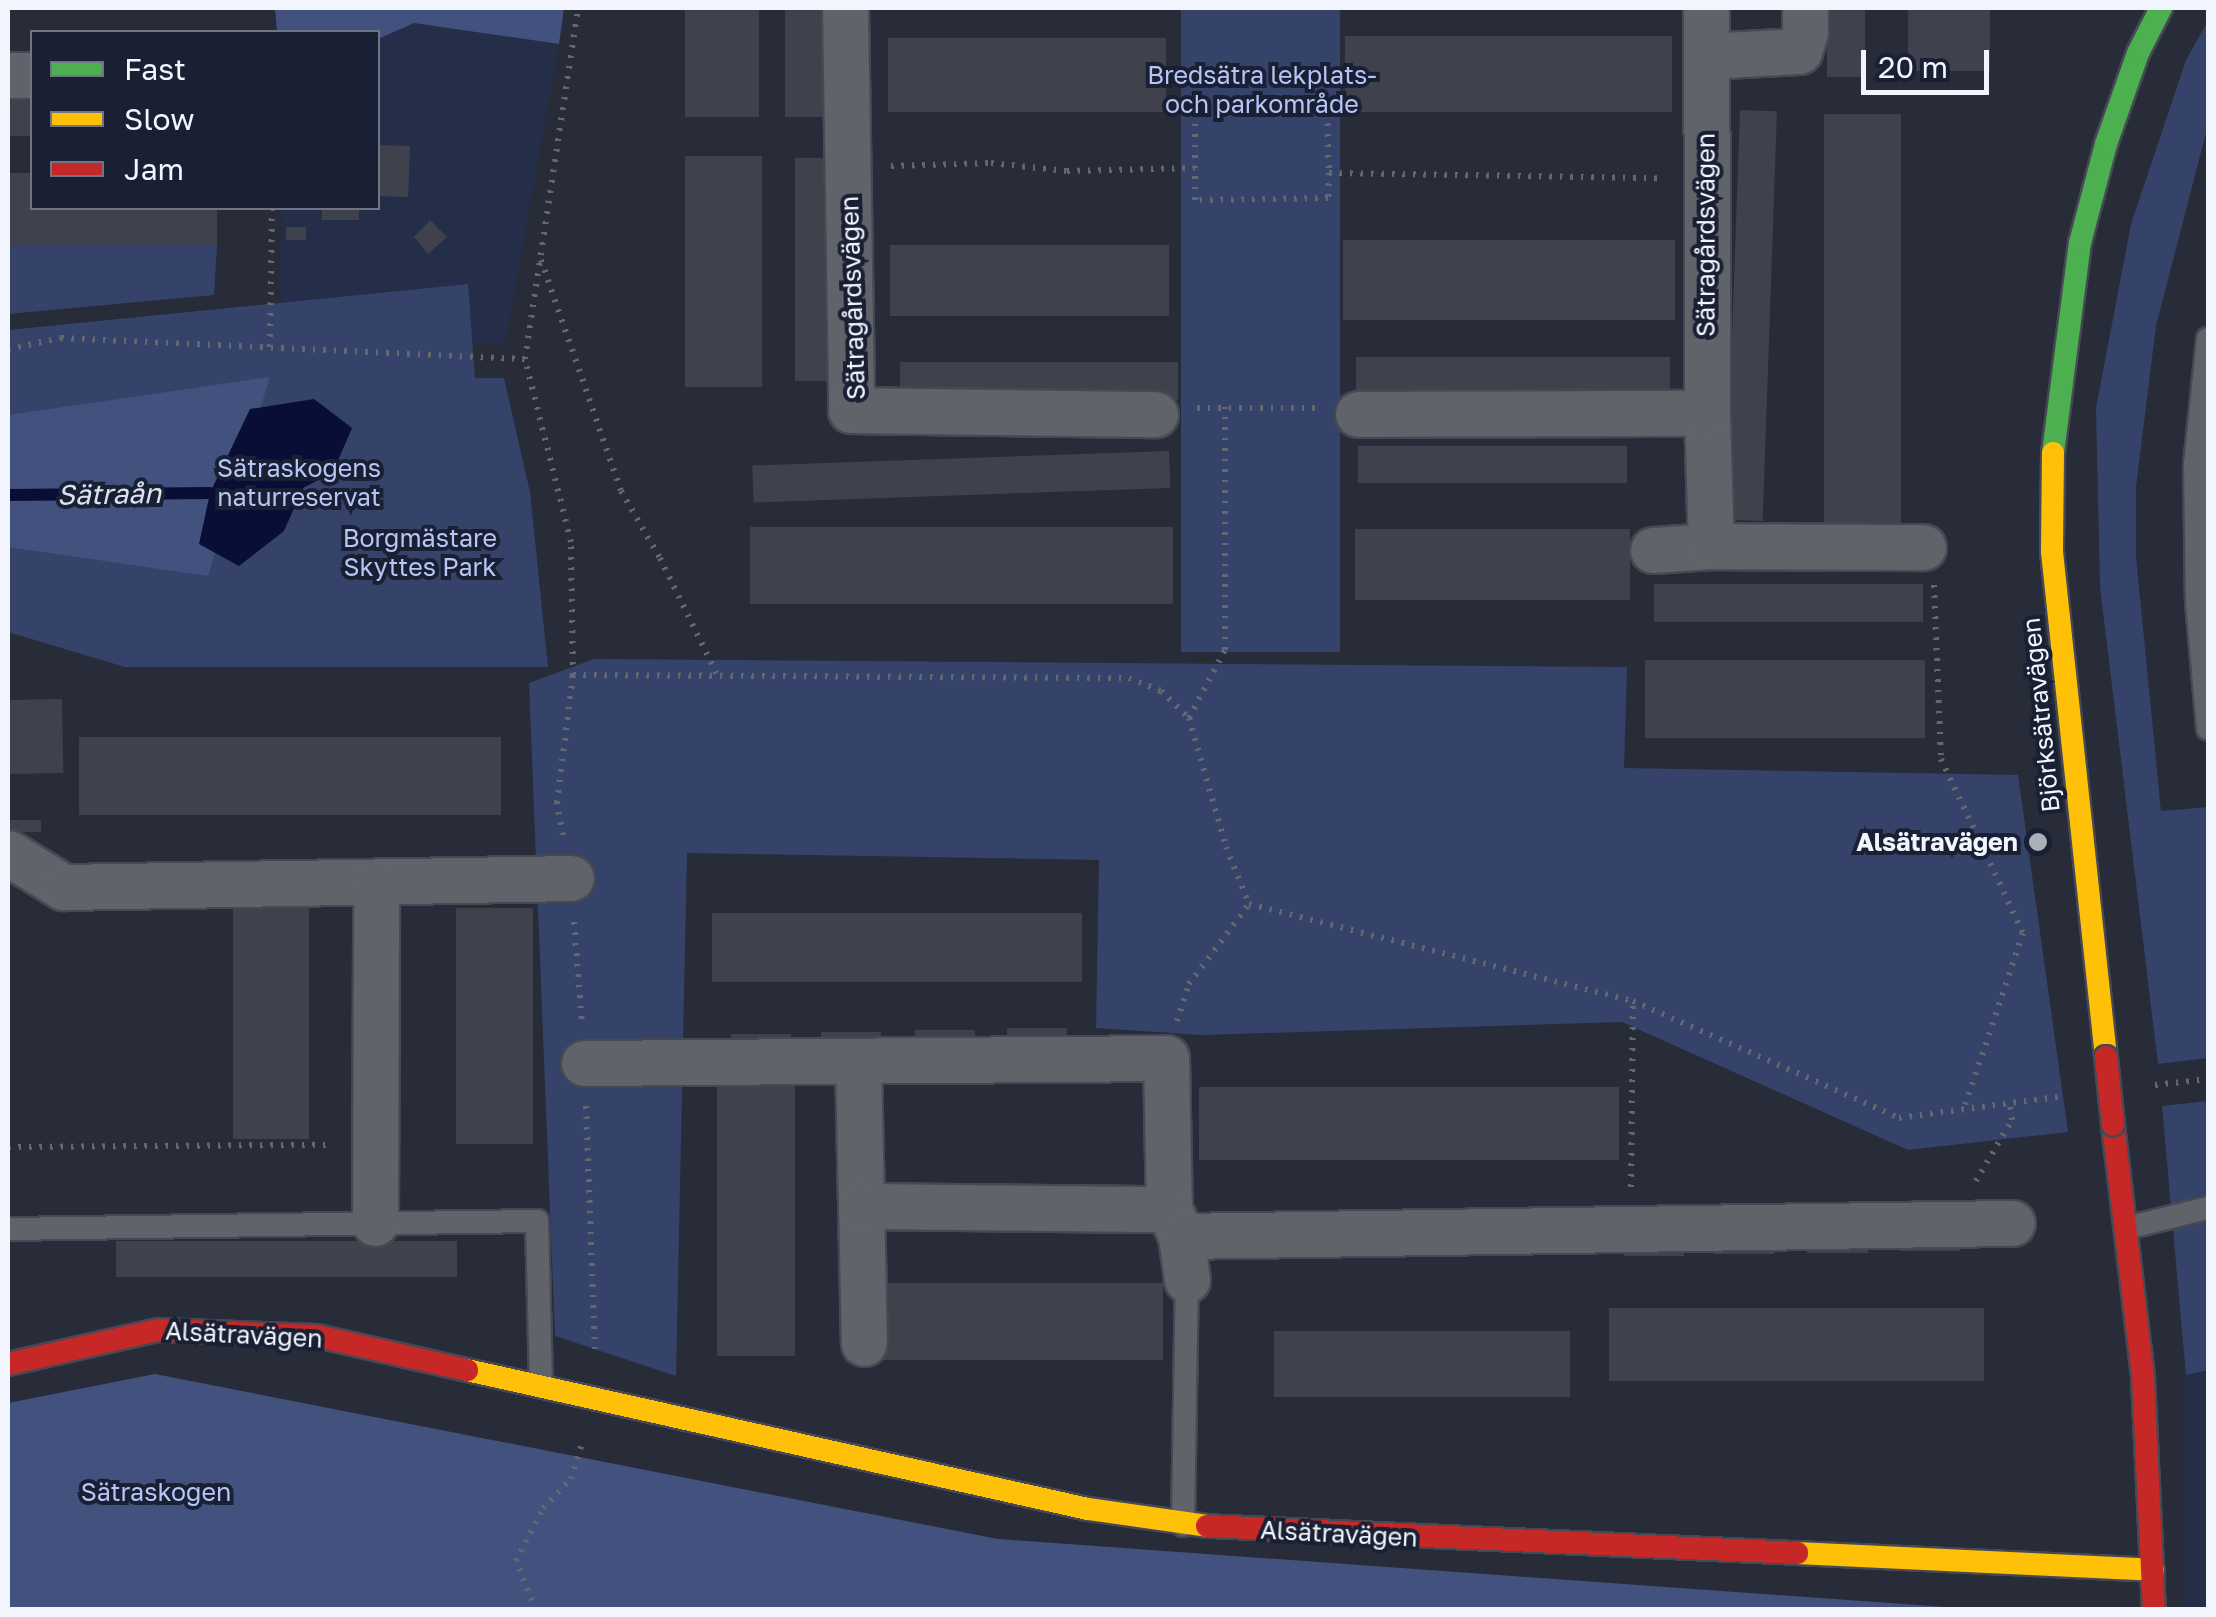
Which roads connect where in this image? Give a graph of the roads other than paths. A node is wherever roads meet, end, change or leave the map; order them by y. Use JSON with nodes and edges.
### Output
{"nodes":[{"id":1,"x":845,"y":8,"type":"edge"},
{"id":2,"x":1706,"y":8,"type":"edge"},
{"id":3,"x":1806,"y":8,"type":"edge"},
{"id":4,"x":2161,"y":8,"type":"edge"},
{"id":5,"x":1706,"y":56,"type":"junction"},
{"id":6,"x":2208,"y":339,"type":"edge"},
{"id":7,"x":1707,"y":413,"type":"junction"},
{"id":8,"x":1156,"y":414,"type":"road end"},
{"id":9,"x":1358,"y":414,"type":"road end"},
{"id":10,"x":1711,"y":546,"type":"junction"},
{"id":11,"x":1923,"y":547,"type":"road end"},
{"id":12,"x":1654,"y":550,"type":"dead end"},
{"id":13,"x":2203,"y":602,"type":"edge"},
{"id":14,"x":2208,"y":730,"type":"edge"},
{"id":15,"x":8,"y":854,"type":"edge"},
{"id":16,"x":571,"y":878,"type":"road end"},
{"id":17,"x":376,"y":882,"type":"junction"},
{"id":18,"x":858,"y":1061,"type":"junction"},
{"id":19,"x":584,"y":1063,"type":"road end"},
{"id":20,"x":862,"y":1206,"type":"junction"},
{"id":21,"x":2208,"y":1208,"type":"edge"},
{"id":22,"x":1174,"y":1222,"type":"junction"},
{"id":23,"x":2012,"y":1223,"type":"dead end"},
{"id":24,"x":375,"y":1224,"type":"junction"},
{"id":25,"x":2127,"y":1228,"type":"junction"},
{"id":26,"x":8,"y":1229,"type":"edge"},
{"id":27,"x":1188,"y":1280,"type":"joint"},
{"id":28,"x":864,"y":1343,"type":"dead end"},
{"id":29,"x":8,"y":1364,"type":"edge"},
{"id":30,"x":541,"y":1383,"type":"junction"},
{"id":31,"x":1184,"y":1525,"type":"junction"},
{"id":32,"x":2153,"y":1570,"type":"junction"},
{"id":33,"x":2154,"y":1610,"type":"edge"}],
"edges":[{"from":1,"to":8,"type":"street","name":"Sätragårdsvägen"},
{"from":2,"to":5,"type":"street","name":"Sätragårdsvägen"},
{"from":3,"to":5,"type":"street"},
{"from":4,"to":25,"type":"street","name":"Björksätravägen","bridge":true},
{"from":5,"to":7,"type":"street","name":"Sätragårdsvägen"},
{"from":6,"to":13,"type":"lane"},
{"from":7,"to":9,"type":"street"},
{"from":7,"to":10,"type":"street","name":"Sätragårdsvägen"},
{"from":10,"to":11,"type":"street"},
{"from":10,"to":12,"type":"street"},
{"from":13,"to":14,"type":"lane"},
{"from":15,"to":17,"type":"street"},
{"from":16,"to":17,"type":"street"},
{"from":17,"to":24,"type":"street"},
{"from":18,"to":19,"type":"street"},
{"from":18,"to":20,"type":"street"},
{"from":18,"to":22,"type":"street"},
{"from":20,"to":22,"type":"street"},
{"from":20,"to":28,"type":"street"},
{"from":21,"to":25,"type":"lane"},
{"from":22,"to":23,"type":"street"},
{"from":22,"to":27,"type":"street"},
{"from":24,"to":26,"type":"lane"},
{"from":24,"to":30,"type":"lane"},
{"from":25,"to":32,"type":"street","name":"Björksätravägen"},
{"from":27,"to":31,"type":"lane"},
{"from":29,"to":30,"type":"street","name":"Alsätravägen"},
{"from":30,"to":31,"type":"street","name":"Alsätravägen"},
{"from":31,"to":32,"type":"street","name":"Alsätravägen"},
{"from":32,"to":33,"type":"street","name":"Björksätravägen"}]}
